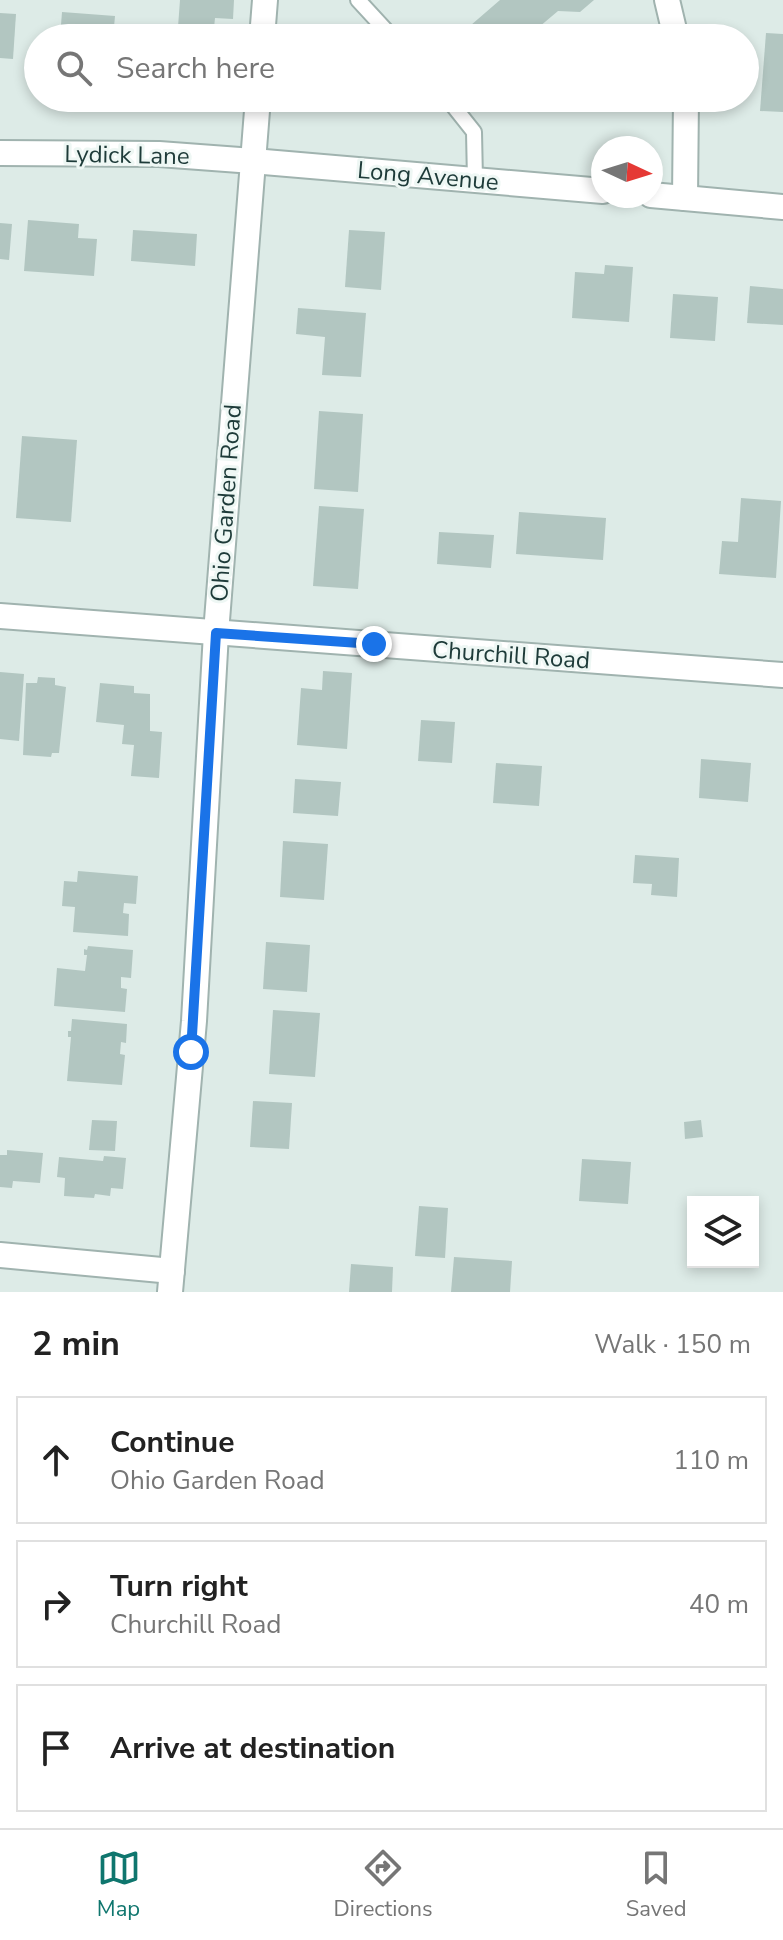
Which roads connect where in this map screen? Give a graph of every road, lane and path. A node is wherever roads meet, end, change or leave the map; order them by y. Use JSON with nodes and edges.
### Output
{"nodes":[{"id":1,"x":265,"y":0,"type":"edge"},
{"id":2,"x":358,"y":0,"type":"edge"},
{"id":3,"x":667,"y":0,"type":"edge"},
{"id":4,"x":263,"y":24,"type":"edge"},
{"id":5,"x":380,"y":24,"type":"edge"},
{"id":6,"x":673,"y":24,"type":"edge"},
{"id":7,"x":257,"y":112,"type":"edge"},
{"id":8,"x":458,"y":112,"type":"edge"},
{"id":9,"x":686,"y":112,"type":"edge"},
{"id":10,"x":0,"y":153,"type":"edge"},
{"id":11,"x":253,"y":161,"type":"junction"},
{"id":12,"x":475,"y":180,"type":"junction"},
{"id":13,"x":591,"y":190,"type":"edge"},
{"id":14,"x":663,"y":196,"type":"edge"},
{"id":15,"x":685,"y":198,"type":"junction"},
{"id":16,"x":783,"y":207,"type":"edge"},
{"id":17,"x":0,"y":616,"type":"edge"},
{"id":18,"x":216,"y":633,"type":"junction"},
{"id":19,"x":783,"y":675,"type":"edge"},
{"id":20,"x":0,"y":1255,"type":"edge"},
{"id":21,"x":171,"y":1281,"type":"edge"}],
"edges":[{"from":1,"to":4,"type":"street"},
{"from":2,"to":5,"type":"lane"},
{"from":3,"to":6,"type":"street"},
{"from":7,"to":11,"type":"street","name":"Ohio Garden Road"},
{"from":8,"to":12,"type":"lane"},
{"from":9,"to":15,"type":"street"},
{"from":10,"to":11,"type":"street","name":"Lydick Lane"},
{"from":11,"to":12,"type":"street","name":"Long Avenue"},
{"from":11,"to":18,"type":"street","name":"Ohio Garden Road"},
{"from":12,"to":13,"type":"street","name":"Long Avenue"},
{"from":14,"to":15,"type":"street"},
{"from":15,"to":16,"type":"street"},
{"from":17,"to":18,"type":"street","name":"Churchill Road"},
{"from":18,"to":19,"type":"street","name":"Churchill Road"},
{"from":18,"to":21,"type":"street","name":"Ohio Garden Road"},
{"from":20,"to":21,"type":"street"}]}
